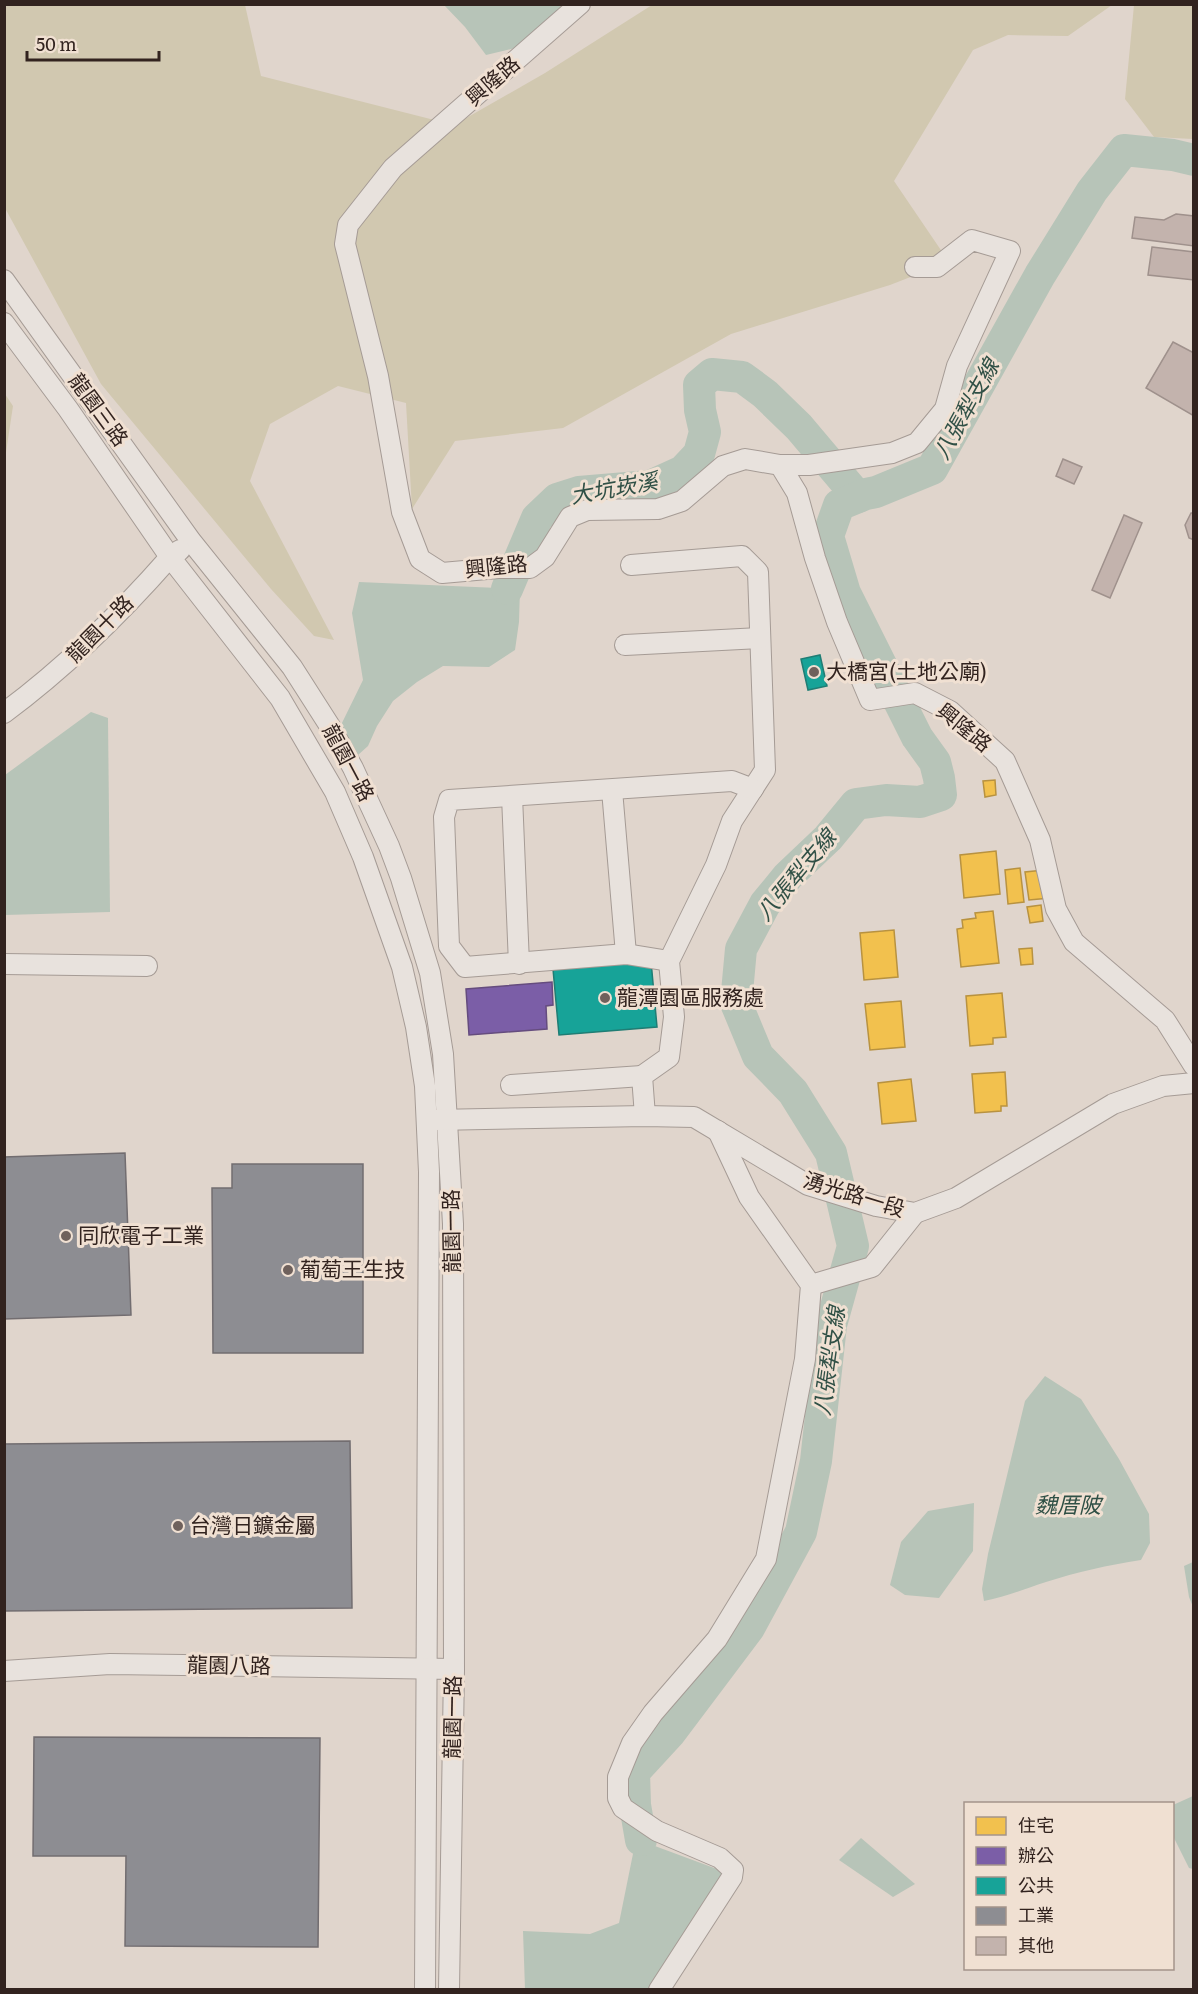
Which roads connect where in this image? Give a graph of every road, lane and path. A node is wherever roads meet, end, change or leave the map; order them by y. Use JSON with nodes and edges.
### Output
{"nodes":[{"id":1,"x":580,"y":4,"type":"edge"},
{"id":2,"x":915,"y":267,"type":"dead end"},
{"id":3,"x":4,"y":280,"type":"edge"},
{"id":4,"x":4,"y":323,"type":"edge"},
{"id":5,"x":780,"y":465,"type":"junction"},
{"id":6,"x":191,"y":541,"type":"junction"},
{"id":7,"x":170,"y":557,"type":"junction"},
{"id":8,"x":631,"y":565,"type":"dead end"},
{"id":9,"x":760,"y":638,"type":"junction"},
{"id":10,"x":625,"y":645,"type":"dead end"},
{"id":11,"x":4,"y":713,"type":"edge"},
{"id":12,"x":753,"y":789,"type":"junction"},
{"id":13,"x":612,"y":790,"type":"junction"},
{"id":14,"x":512,"y":796,"type":"junction"},
{"id":15,"x":626,"y":954,"type":"junction"},
{"id":16,"x":669,"y":961,"type":"junction"},
{"id":17,"x":4,"y":964,"type":"edge"},
{"id":18,"x":519,"y":964,"type":"junction"},
{"id":19,"x":147,"y":966,"type":"dead end"},
{"id":20,"x":1194,"y":1066,"type":"edge"},
{"id":21,"x":642,"y":1076,"type":"junction"},
{"id":22,"x":1194,"y":1083,"type":"edge"},
{"id":23,"x":511,"y":1085,"type":"dead end"},
{"id":24,"x":645,"y":1116,"type":"junction"},
{"id":25,"x":427,"y":1120,"type":"junction"},
{"id":26,"x":448,"y":1120,"type":"junction"},
{"id":27,"x":718,"y":1131,"type":"junction"},
{"id":28,"x":915,"y":1213,"type":"junction"},
{"id":29,"x":811,"y":1285,"type":"junction"},
{"id":30,"x":454,"y":1669,"type":"junction"},
{"id":31,"x":425,"y":1670,"type":"junction"},
{"id":32,"x":4,"y":1671,"type":"edge"},
{"id":33,"x":424,"y":1989,"type":"edge"},
{"id":34,"x":449,"y":1989,"type":"edge"},
{"id":35,"x":659,"y":1989,"type":"edge"}],
"edges":[{"from":1,"to":5,"type":"street","name":"興隆路"},
{"from":2,"to":5,"type":"street"},
{"from":3,"to":6,"type":"street","name":"龍園三路"},
{"from":4,"to":7,"type":"street","name":"龍園三路"},
{"from":5,"to":20,"type":"street","name":"興隆路"},
{"from":6,"to":7,"type":"street","name":"龍園十路"},
{"from":6,"to":26,"type":"street","name":"龍園一路"},
{"from":7,"to":11,"type":"street","name":"龍園十路"},
{"from":7,"to":25,"type":"street","name":"龍園一路"},
{"from":8,"to":9,"type":"street"},
{"from":9,"to":10,"type":"street"},
{"from":9,"to":12,"type":"street"},
{"from":12,"to":13,"type":"street"},
{"from":12,"to":16,"type":"street"},
{"from":13,"to":14,"type":"street"},
{"from":13,"to":15,"type":"street"},
{"from":14,"to":18,"type":"street"},
{"from":14,"to":18,"type":"street"},
{"from":15,"to":16,"type":"street"},
{"from":15,"to":18,"type":"street"},
{"from":16,"to":21,"type":"street"},
{"from":17,"to":19,"type":"street"},
{"from":21,"to":23,"type":"street"},
{"from":21,"to":24,"type":"street"},
{"from":22,"to":28,"type":"street","name":"湧光路一段"},
{"from":24,"to":26,"type":"street","name":"湧光路一段"},
{"from":24,"to":27,"type":"street","name":"湧光路一段"},
{"from":25,"to":26,"type":"street","name":"湧光路一段"},
{"from":25,"to":31,"type":"street","name":"龍園一路"},
{"from":26,"to":30,"type":"street","name":"龍園一路"},
{"from":27,"to":28,"type":"street","name":"湧光路一段"},
{"from":27,"to":29,"type":"street"},
{"from":28,"to":29,"type":"street"},
{"from":29,"to":35,"type":"street"},
{"from":30,"to":31,"type":"street","name":"龍園八路"},
{"from":30,"to":34,"type":"street","name":"龍園一路"},
{"from":31,"to":32,"type":"street","name":"龍園八路"},
{"from":31,"to":33,"type":"street","name":"龍園一路"}]}
